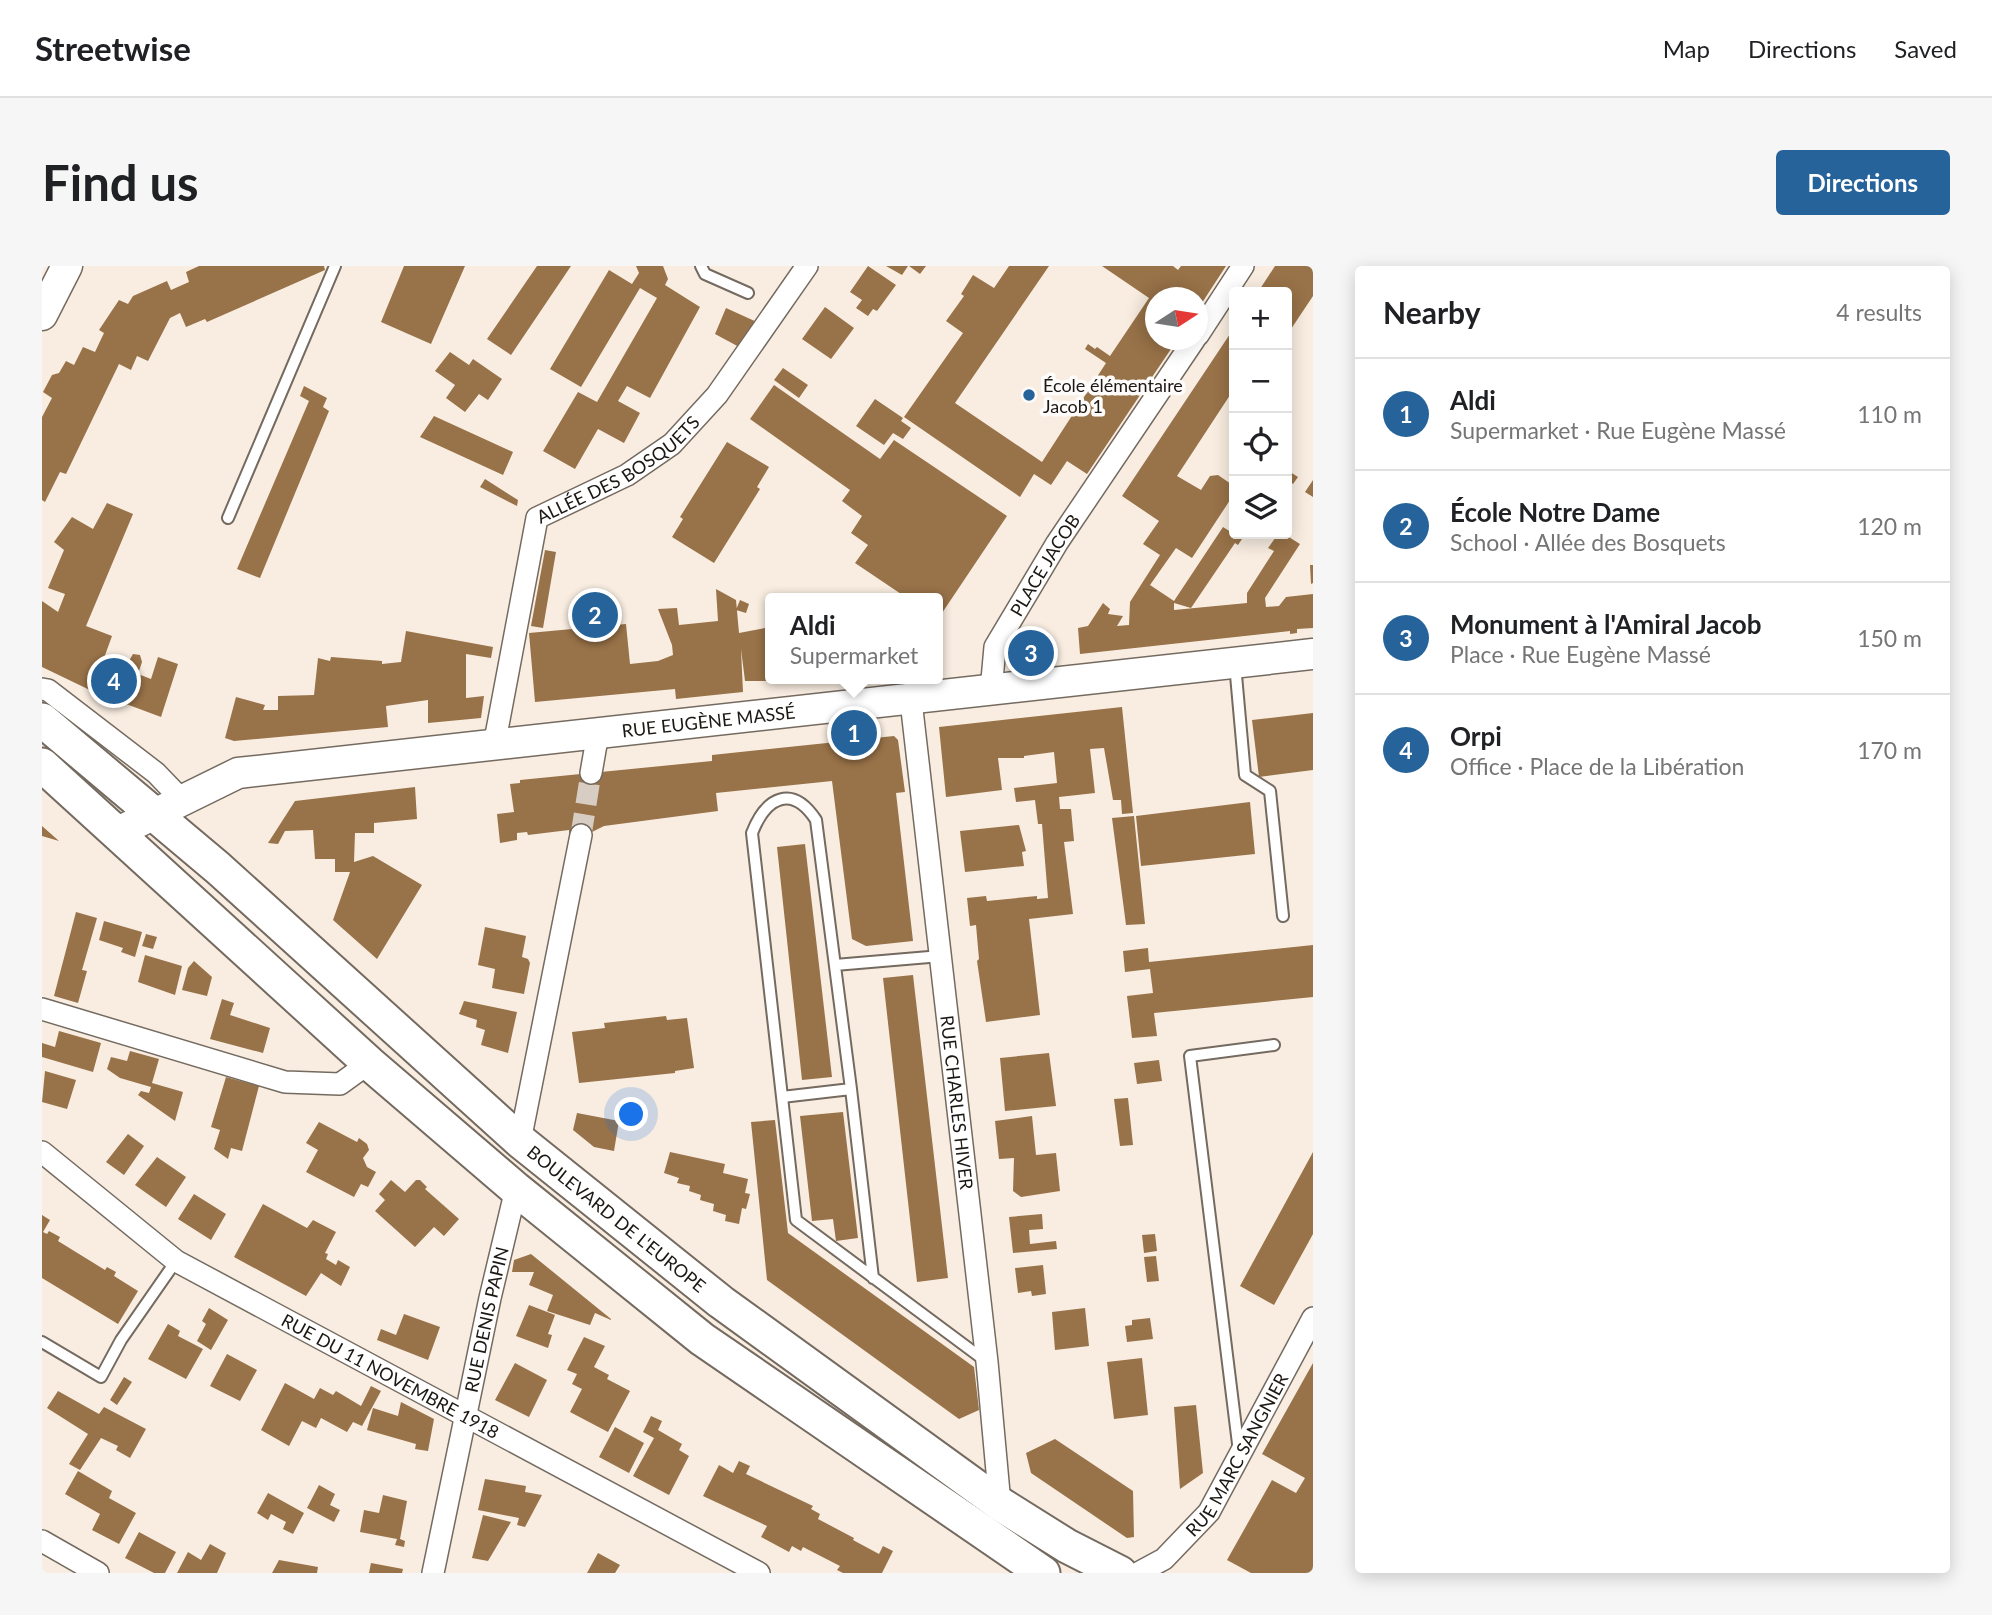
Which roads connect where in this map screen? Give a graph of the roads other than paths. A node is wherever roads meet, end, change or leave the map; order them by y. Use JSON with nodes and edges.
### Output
{"nodes":[{"id":1,"x":335,"y":266,"type":"edge"},
{"id":2,"x":701,"y":266,"type":"edge"},
{"id":3,"x":807,"y":266,"type":"edge"},
{"id":4,"x":1243,"y":266,"type":"edge"},
{"id":5,"x":71,"y":267,"type":"edge"},
{"id":6,"x":748,"y":293,"type":"dead end"},
{"id":7,"x":42,"y":315,"type":"edge"},
{"id":8,"x":1208,"y":320,"type":"edge"},
{"id":9,"x":1187,"y":350,"type":"edge"},
{"id":10,"x":228,"y":518,"type":"dead end"},
{"id":11,"x":1313,"y":654,"type":"edge"},
{"id":12,"x":1235,"y":663,"type":"junction"},
{"id":13,"x":42,"y":689,"type":"edge"},
{"id":14,"x":991,"y":691,"type":"junction"},
{"id":15,"x":911,"y":701,"type":"junction"},
{"id":16,"x":42,"y":720,"type":"edge"},
{"id":17,"x":598,"y":733,"type":"junction"},
{"id":18,"x":494,"y":746,"type":"junction"},
{"id":19,"x":42,"y":765,"type":"edge"},
{"id":20,"x":591,"y":773,"type":"tunnel mouth"},
{"id":21,"x":169,"y":807,"type":"junction"},
{"id":22,"x":118,"y":832,"type":"junction"},
{"id":23,"x":581,"y":835,"type":"tunnel mouth"},
{"id":24,"x":1283,"y":916,"type":"dead end"},
{"id":25,"x":941,"y":956,"type":"junction"},
{"id":26,"x":835,"y":965,"type":"junction"},
{"id":27,"x":42,"y":1009,"type":"edge"},
{"id":28,"x":1274,"y":1045,"type":"dead end"},
{"id":29,"x":369,"y":1063,"type":"junction"},
{"id":30,"x":851,"y":1089,"type":"junction"},
{"id":31,"x":782,"y":1097,"type":"junction"},
{"id":32,"x":520,"y":1141,"type":"junction"},
{"id":33,"x":42,"y":1152,"type":"edge"},
{"id":34,"x":516,"y":1189,"type":"junction"},
{"id":35,"x":176,"y":1261,"type":"junction"},
{"id":36,"x":873,"y":1278,"type":"junction"},
{"id":37,"x":1313,"y":1318,"type":"edge"},
{"id":38,"x":42,"y":1342,"type":"edge"},
{"id":39,"x":987,"y":1362,"type":"junction"},
{"id":40,"x":467,"y":1419,"type":"junction"},
{"id":41,"x":1239,"y":1458,"type":"junction"},
{"id":42,"x":1000,"y":1504,"type":"junction"},
{"id":43,"x":42,"y":1541,"type":"edge"},
{"id":44,"x":1119,"y":1572,"type":"edge"},
{"id":45,"x":98,"y":1573,"type":"edge"},
{"id":46,"x":433,"y":1573,"type":"edge"},
{"id":47,"x":759,"y":1573,"type":"edge"},
{"id":48,"x":1043,"y":1573,"type":"edge"}],
"edges":[{"from":1,"to":10,"type":"lane"},
{"from":2,"to":6,"type":"lane"},
{"from":3,"to":18,"type":"street","name":"ALLÉE DES BOSQUETS"},
{"from":4,"to":8,"type":"street"},
{"from":5,"to":7,"type":"street"},
{"from":9,"to":14,"type":"street","name":"PLACE JACOB"},
{"from":11,"to":12,"type":"street","name":"RUE EUGÈNE MASSÉ"},
{"from":12,"to":14,"type":"street","name":"RUE EUGÈNE MASSÉ"},
{"from":12,"to":24,"type":"lane"},
{"from":13,"to":21,"type":"street"},
{"from":14,"to":15,"type":"street","name":"RUE EUGÈNE MASSÉ"},
{"from":15,"to":17,"type":"street","name":"RUE EUGÈNE MASSÉ"},
{"from":15,"to":25,"type":"street","name":"RUE CHARLES HIVER"},
{"from":16,"to":21,"type":"main road","name":"BOULEVARD DE L'EUROPE"},
{"from":17,"to":18,"type":"street","name":"RUE EUGÈNE MASSÉ"},
{"from":17,"to":20,"type":"street"},
{"from":18,"to":21,"type":"street","name":"RUE EUGÈNE MASSÉ"},
{"from":19,"to":22,"type":"main road"},
{"from":21,"to":22,"type":"street","name":"RUE EUGÈNE MASSÉ"},
{"from":21,"to":32,"type":"main road","name":"BOULEVARD DE L'EUROPE"},
{"from":22,"to":29,"type":"main road"},
{"from":23,"to":32,"type":"street"},
{"from":25,"to":26,"type":"lane"},
{"from":25,"to":39,"type":"street","name":"RUE CHARLES HIVER"},
{"from":26,"to":30,"type":"lane"},
{"from":26,"to":31,"type":"lane"},
{"from":27,"to":29,"type":"street"},
{"from":28,"to":41,"type":"lane"},
{"from":29,"to":34,"type":"main road"},
{"from":30,"to":31,"type":"lane"},
{"from":30,"to":36,"type":"lane"},
{"from":31,"to":36,"type":"lane"},
{"from":32,"to":42,"type":"main road","name":"BOULEVARD DE L'EUROPE"},
{"from":33,"to":35,"type":"street","name":"RUE DU 11 NOVEMBRE 1918"},
{"from":34,"to":40,"type":"street","name":"RUE DENIS PAPIN"},
{"from":34,"to":48,"type":"main road"},
{"from":35,"to":38,"type":"lane"},
{"from":35,"to":40,"type":"street","name":"RUE DU 11 NOVEMBRE 1918"},
{"from":36,"to":39,"type":"lane"},
{"from":37,"to":41,"type":"street","name":"RUE MARC SANGNIER"},
{"from":39,"to":42,"type":"street","name":"RUE CHARLES HIVER"},
{"from":40,"to":46,"type":"street","name":"RUE DENIS PAPIN"},
{"from":40,"to":47,"type":"street","name":"RUE DU 11 NOVEMBRE 1918"},
{"from":41,"to":44,"type":"street","name":"RUE MARC SANGNIER"},
{"from":42,"to":44,"type":"main road","name":"BOULEVARD DE L'EUROPE"},
{"from":43,"to":45,"type":"street"}]}
